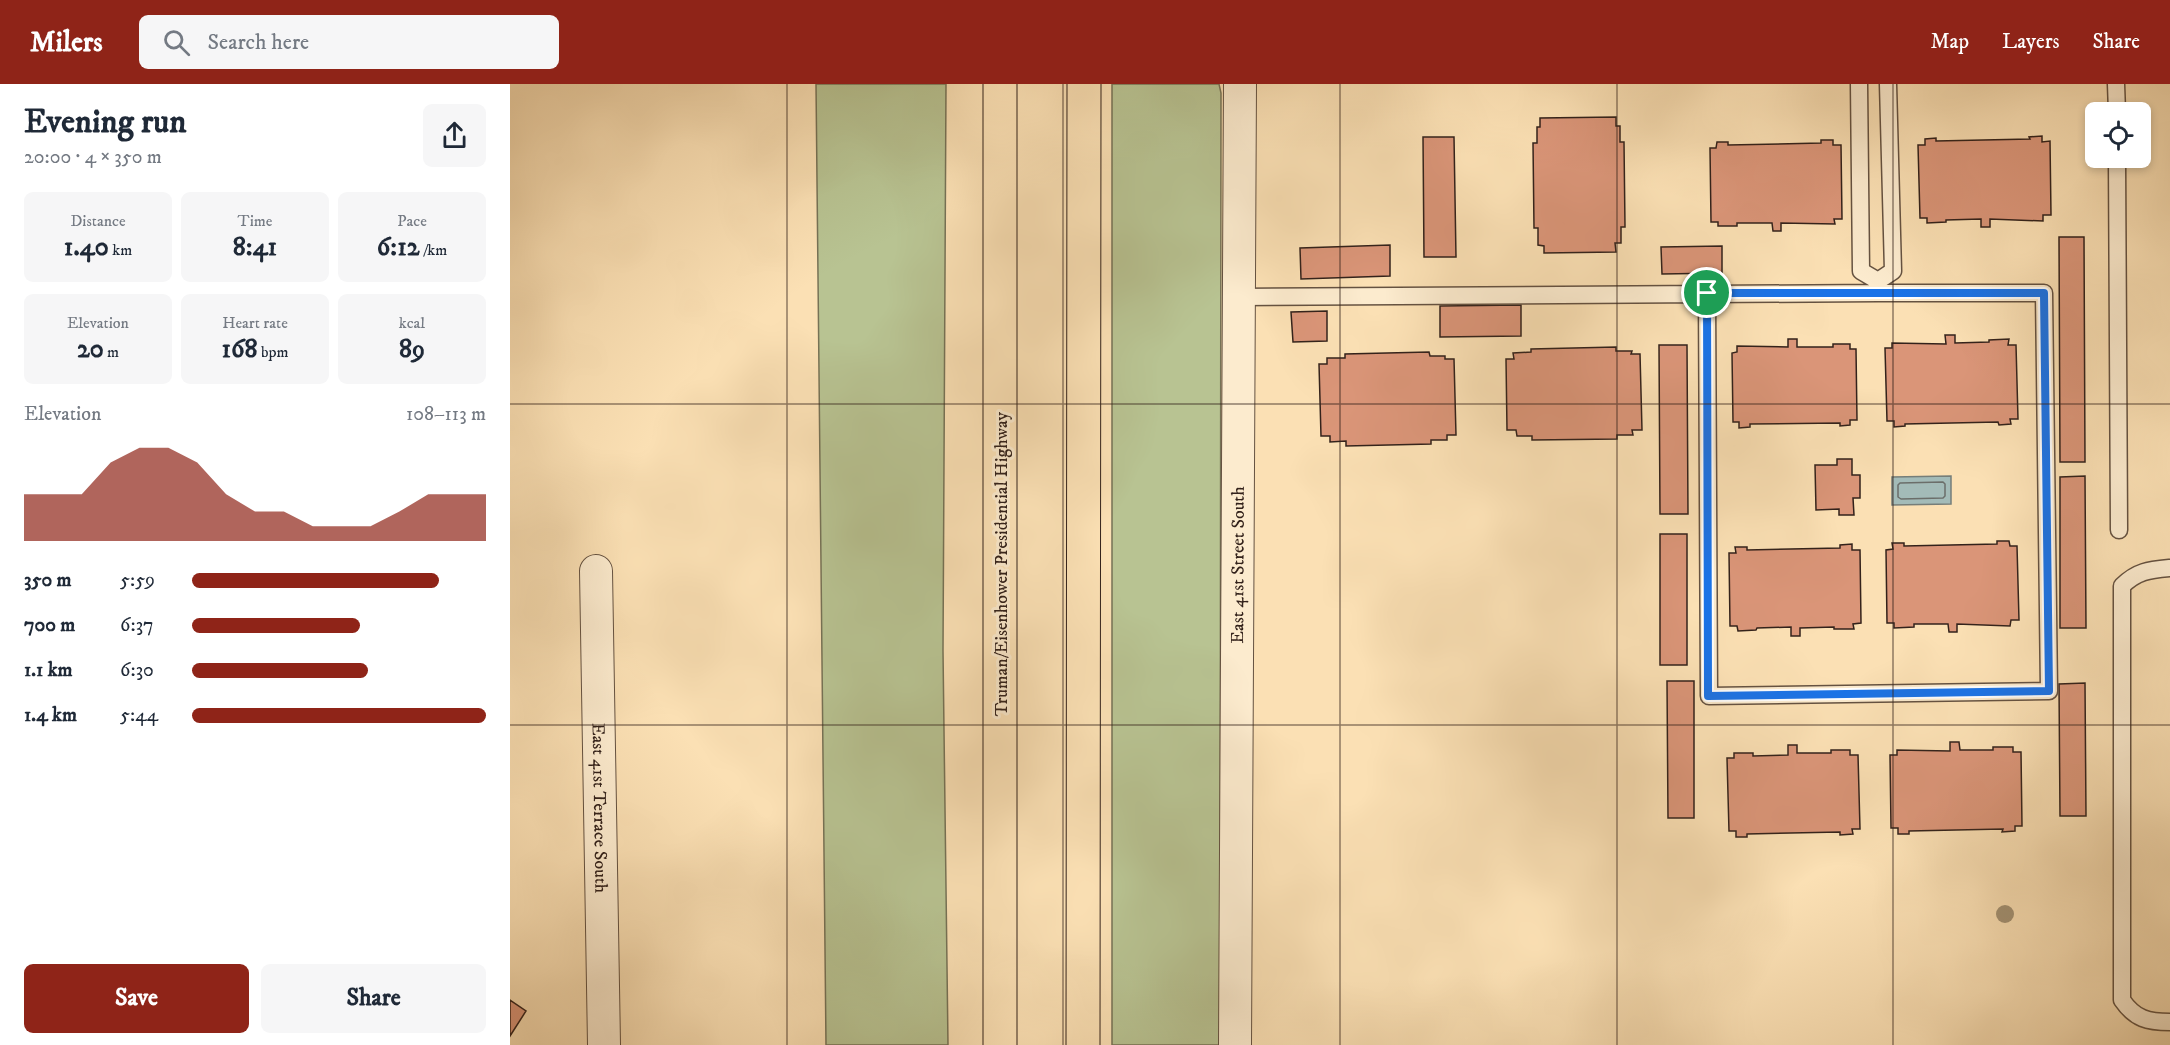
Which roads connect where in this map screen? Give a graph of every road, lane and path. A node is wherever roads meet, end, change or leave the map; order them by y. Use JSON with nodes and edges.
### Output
{"nodes":[{"id":1,"x":1000,"y":84,"type":"edge"},
{"id":2,"x":1084,"y":84,"type":"edge"},
{"id":3,"x":1240,"y":84,"type":"edge"},
{"id":4,"x":1859,"y":84,"type":"edge"},
{"id":5,"x":1888,"y":84,"type":"edge"},
{"id":6,"x":2116,"y":84,"type":"edge"},
{"id":7,"x":2117,"y":102,"type":"edge"},
{"id":8,"x":2117,"y":168,"type":"edge"},
{"id":9,"x":1878,"y":287,"type":"junction"},
{"id":10,"x":1707,"y":293,"type":"junction"},
{"id":11,"x":1239,"y":297,"type":"junction"},
{"id":12,"x":2119,"y":530,"type":"dead end"},
{"id":13,"x":2170,"y":568,"type":"edge"},
{"id":14,"x":596,"y":571,"type":"dead end"},
{"id":15,"x":2170,"y":1022,"type":"edge"},
{"id":16,"x":604,"y":1045,"type":"edge"},
{"id":17,"x":1000,"y":1045,"type":"edge"},
{"id":18,"x":1083,"y":1045,"type":"edge"},
{"id":19,"x":1235,"y":1045,"type":"edge"}],
"edges":[{"from":1,"to":17,"type":"highway","name":"Truman/Eisenhower Presidential Highway"},
{"from":2,"to":18,"type":"highway"},
{"from":3,"to":11,"type":"street","name":"East 41st Street South"},
{"from":4,"to":9,"type":"lane"},
{"from":5,"to":9,"type":"lane"},
{"from":6,"to":7,"type":"lane"},
{"from":8,"to":12,"type":"lane"},
{"from":9,"to":10,"type":"lane"},
{"from":9,"to":10,"type":"lane"},
{"from":10,"to":11,"type":"lane"},
{"from":11,"to":19,"type":"street","name":"East 41st Street South"},
{"from":13,"to":15,"type":"lane"},
{"from":14,"to":16,"type":"street","name":"East 41st Terrace South"}]}
